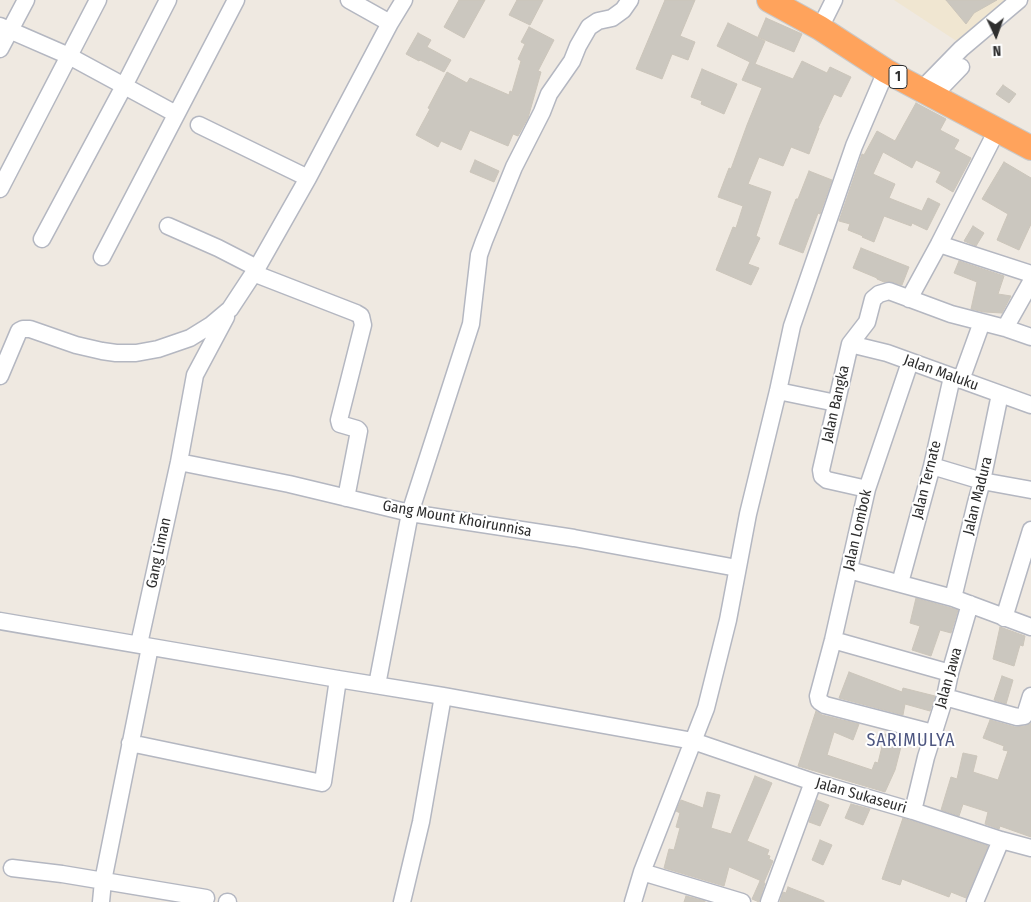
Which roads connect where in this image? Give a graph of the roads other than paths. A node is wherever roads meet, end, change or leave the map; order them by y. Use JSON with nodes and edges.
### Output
{"nodes":[{"id":1,"x":26,"y":0,"type":"edge"},
{"id":2,"x":98,"y":0,"type":"edge"},
{"id":3,"x":168,"y":0,"type":"edge"},
{"id":4,"x":236,"y":0,"type":"edge"},
{"id":5,"x":349,"y":0,"type":"edge"},
{"id":6,"x":404,"y":0,"type":"edge"},
{"id":7,"x":630,"y":0,"type":"edge"},
{"id":8,"x":769,"y":0,"type":"edge"},
{"id":9,"x":834,"y":0,"type":"edge"},
{"id":10,"x":1019,"y":0,"type":"edge"},
{"id":11,"x":390,"y":23,"type":"junction"},
{"id":12,"x":5,"y":28,"type":"edge"},
{"id":13,"x":820,"y":28,"type":"junction"},
{"id":14,"x":0,"y":49,"type":"edge"},
{"id":15,"x":69,"y":56,"type":"junction"},
{"id":16,"x":961,"y":67,"type":"dead end"},
{"id":17,"x":886,"y":70,"type":"junction"},
{"id":18,"x":124,"y":86,"type":"junction"},
{"id":19,"x":927,"y":92,"type":"junction"},
{"id":20,"x":176,"y":114,"type":"junction"},
{"id":21,"x":198,"y":125,"type":"dead end"},
{"id":22,"x":996,"y":130,"type":"junction"},
{"id":23,"x":1031,"y":148,"type":"edge"},
{"id":24,"x":308,"y":178,"type":"junction"},
{"id":25,"x":0,"y":189,"type":"edge"},
{"id":26,"x":168,"y":226,"type":"dead end"},
{"id":27,"x":42,"y":239,"type":"dead end"},
{"id":28,"x":939,"y":244,"type":"junction"},
{"id":29,"x":102,"y":257,"type":"dead end"},
{"id":30,"x":255,"y":271,"type":"junction"},
{"id":31,"x":1031,"y":274,"type":"edge"},
{"id":32,"x":1031,"y":282,"type":"edge"},
{"id":33,"x":910,"y":299,"type":"junction"},
{"id":34,"x":230,"y":309,"type":"junction"},
{"id":35,"x":982,"y":322,"type":"junction"},
{"id":36,"x":1005,"y":328,"type":"junction"},
{"id":37,"x":1031,"y":337,"type":"edge"},
{"id":38,"x":850,"y":344,"type":"junction"},
{"id":39,"x":910,"y":362,"type":"junction"},
{"id":40,"x":0,"y":376,"type":"edge"},
{"id":41,"x":956,"y":378,"type":"junction"},
{"id":42,"x":778,"y":391,"type":"junction"},
{"id":43,"x":1000,"y":394,"type":"junction"},
{"id":44,"x":836,"y":403,"type":"junction"},
{"id":45,"x":1031,"y":405,"type":"edge"},
{"id":46,"x":179,"y":462,"type":"junction"},
{"id":47,"x":932,"y":466,"type":"junction"},
{"id":48,"x":982,"y":481,"type":"junction"},
{"id":49,"x":867,"y":489,"type":"junction"},
{"id":50,"x":1031,"y":490,"type":"edge"},
{"id":51,"x":346,"y":498,"type":"junction"},
{"id":52,"x":410,"y":513,"type":"junction"},
{"id":53,"x":1031,"y":530,"type":"edge"},
{"id":54,"x":737,"y":568,"type":"junction"},
{"id":55,"x":849,"y":570,"type":"junction"},
{"id":56,"x":900,"y":583,"type":"junction"},
{"id":57,"x":953,"y":598,"type":"junction"},
{"id":58,"x":970,"y":604,"type":"junction"},
{"id":59,"x":1004,"y":618,"type":"junction"},
{"id":60,"x":0,"y":621,"type":"edge"},
{"id":61,"x":1031,"y":627,"type":"edge"},
{"id":62,"x":833,"y":640,"type":"junction"},
{"id":63,"x":145,"y":645,"type":"junction"},
{"id":64,"x":950,"y":673,"type":"junction"},
{"id":65,"x":338,"y":679,"type":"junction"},
{"id":66,"x":377,"y":685,"type":"junction"},
{"id":67,"x":443,"y":696,"type":"junction"},
{"id":68,"x":1031,"y":696,"type":"edge"},
{"id":69,"x":945,"y":697,"type":"junction"},
{"id":70,"x":933,"y":733,"type":"junction"},
{"id":71,"x":693,"y":741,"type":"junction"},
{"id":72,"x":130,"y":743,"type":"junction"},
{"id":73,"x":813,"y":782,"type":"junction"},
{"id":74,"x":913,"y":811,"type":"junction"},
{"id":75,"x":1001,"y":840,"type":"junction"},
{"id":76,"x":1031,"y":848,"type":"edge"},
{"id":77,"x":12,"y":868,"type":"dead end"},
{"id":78,"x":642,"y":872,"type":"junction"},
{"id":79,"x":103,"y":881,"type":"junction"},
{"id":80,"x":206,"y":898,"type":"dead end"},
{"id":81,"x":101,"y":902,"type":"edge"},
{"id":82,"x":402,"y":902,"type":"edge"},
{"id":83,"x":633,"y":902,"type":"edge"},
{"id":84,"x":742,"y":902,"type":"edge"},
{"id":85,"x":769,"y":902,"type":"edge"},
{"id":86,"x":974,"y":902,"type":"edge"}],
"edges":[{"from":1,"to":12,"type":"street"},
{"from":2,"to":15,"type":"street"},
{"from":3,"to":18,"type":"street"},
{"from":4,"to":20,"type":"street"},
{"from":5,"to":11,"type":"street"},
{"from":6,"to":11,"type":"street"},
{"from":7,"to":52,"type":"street"},
{"from":8,"to":13,"type":"highway","number":"1"},
{"from":9,"to":13,"type":"street"},
{"from":10,"to":19,"type":"street"},
{"from":11,"to":24,"type":"street"},
{"from":12,"to":14,"type":"street"},
{"from":12,"to":15,"type":"street"},
{"from":13,"to":17,"type":"highway","number":"1"},
{"from":15,"to":18,"type":"street"},
{"from":15,"to":25,"type":"street"},
{"from":16,"to":19,"type":"street"},
{"from":17,"to":19,"type":"highway","number":"1"},
{"from":17,"to":42,"type":"street"},
{"from":18,"to":20,"type":"street"},
{"from":18,"to":27,"type":"street"},
{"from":19,"to":22,"type":"highway","number":"1"},
{"from":20,"to":29,"type":"street"},
{"from":21,"to":24,"type":"street"},
{"from":22,"to":23,"type":"highway","number":"1"},
{"from":22,"to":28,"type":"street"},
{"from":24,"to":30,"type":"street"},
{"from":26,"to":30,"type":"street"},
{"from":28,"to":31,"type":"street"},
{"from":28,"to":33,"type":"street"},
{"from":30,"to":34,"type":"street"},
{"from":30,"to":51,"type":"street"},
{"from":32,"to":36,"type":"street"},
{"from":33,"to":35,"type":"street"},
{"from":33,"to":38,"type":"street","name":"Jalan Bangka"},
{"from":34,"to":40,"type":"street"},
{"from":34,"to":46,"type":"street","name":"Gang Liman"},
{"from":35,"to":36,"type":"street"},
{"from":35,"to":41,"type":"street","name":"Jalan Ternate"},
{"from":36,"to":37,"type":"street"},
{"from":38,"to":39,"type":"street","name":"Jalan Maluku"},
{"from":38,"to":44,"type":"street","name":"Jalan Bangka"},
{"from":39,"to":41,"type":"street","name":"Jalan Maluku"},
{"from":39,"to":49,"type":"street","name":"Jalan Lombok"},
{"from":41,"to":43,"type":"street","name":"Jalan Maluku"},
{"from":41,"to":47,"type":"street","name":"Jalan Ternate"},
{"from":42,"to":44,"type":"street"},
{"from":42,"to":54,"type":"street"},
{"from":43,"to":45,"type":"street","name":"Jalan Maluku"},
{"from":43,"to":48,"type":"street","name":"Jalan Madura"},
{"from":44,"to":49,"type":"street","name":"Jalan Bangka"},
{"from":46,"to":51,"type":"street","name":"Gang Mount Khoirunnisa"},
{"from":46,"to":63,"type":"street","name":"Gang Liman"},
{"from":47,"to":48,"type":"street"},
{"from":47,"to":56,"type":"street","name":"Jalan Ternate"},
{"from":48,"to":50,"type":"street"},
{"from":48,"to":57,"type":"street","name":"Jalan Madura"},
{"from":49,"to":55,"type":"street","name":"Jalan Lombok"},
{"from":51,"to":52,"type":"street","name":"Gang Mount Khoirunnisa"},
{"from":52,"to":54,"type":"street","name":"Gang Mount Khoirunnisa"},
{"from":52,"to":66,"type":"street"},
{"from":53,"to":59,"type":"street"},
{"from":54,"to":71,"type":"street"},
{"from":55,"to":56,"type":"street"},
{"from":55,"to":62,"type":"street","name":"Jalan Lombok"},
{"from":56,"to":57,"type":"street"},
{"from":57,"to":58,"type":"street"},
{"from":58,"to":59,"type":"street"},
{"from":58,"to":64,"type":"street","name":"Jalan Jawa"},
{"from":59,"to":61,"type":"street"},
{"from":60,"to":63,"type":"street","name":"Jalan Sukaseuri"},
{"from":62,"to":64,"type":"street"},
{"from":62,"to":70,"type":"street","name":"Jalan Lombok"},
{"from":63,"to":65,"type":"street","name":"Jalan Sukaseuri"},
{"from":63,"to":72,"type":"street","name":"Gang Liman"},
{"from":64,"to":69,"type":"street","name":"Jalan Jawa"},
{"from":65,"to":66,"type":"street","name":"Jalan Sukaseuri"},
{"from":65,"to":72,"type":"street"},
{"from":66,"to":67,"type":"street","name":"Jalan Sukaseuri"},
{"from":67,"to":71,"type":"street","name":"Jalan Sukaseuri"},
{"from":67,"to":82,"type":"street"},
{"from":68,"to":69,"type":"street"},
{"from":69,"to":70,"type":"street","name":"Jalan Jawa"},
{"from":70,"to":74,"type":"street","name":"Jalan Jawa"},
{"from":71,"to":73,"type":"street","name":"Jalan Sukaseuri"},
{"from":71,"to":78,"type":"street"},
{"from":72,"to":79,"type":"street","name":"Gang Liman"},
{"from":73,"to":74,"type":"street","name":"Jalan Sukaseuri"},
{"from":73,"to":85,"type":"street"},
{"from":74,"to":75,"type":"street","name":"Jalan Sukaseuri"},
{"from":75,"to":76,"type":"street","name":"Jalan Sukaseuri"},
{"from":75,"to":86,"type":"street"},
{"from":77,"to":79,"type":"street"},
{"from":78,"to":83,"type":"street"},
{"from":78,"to":84,"type":"street"},
{"from":79,"to":80,"type":"street"},
{"from":79,"to":81,"type":"street","name":"Gang Liman"}]}
